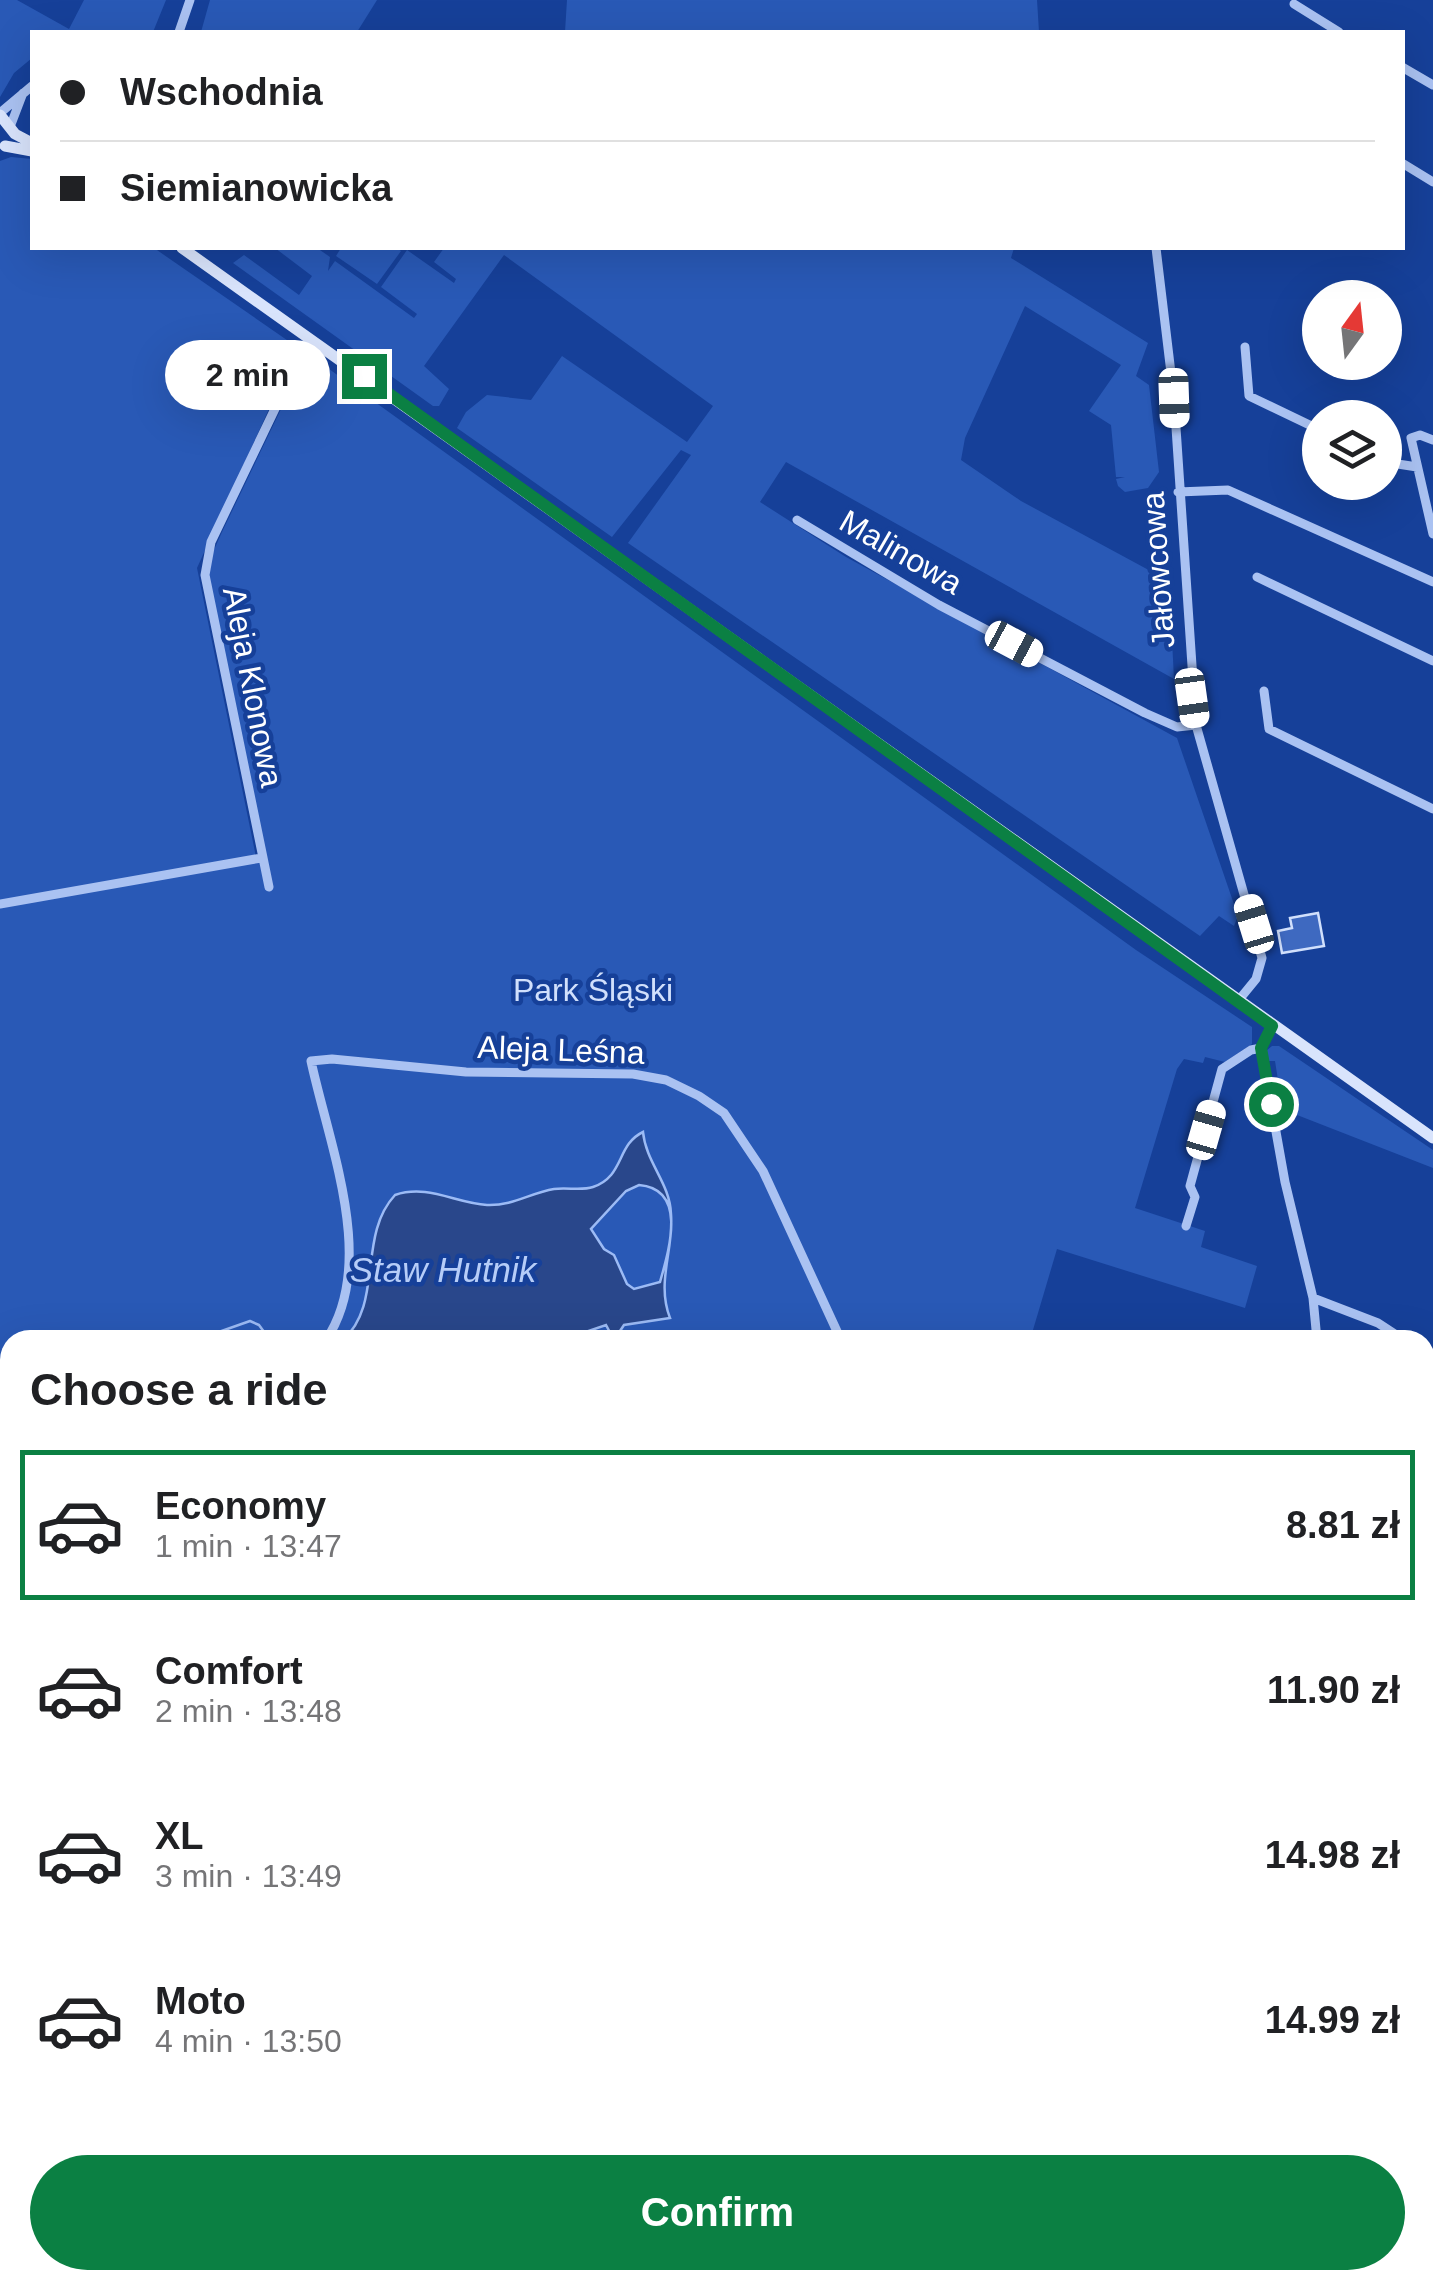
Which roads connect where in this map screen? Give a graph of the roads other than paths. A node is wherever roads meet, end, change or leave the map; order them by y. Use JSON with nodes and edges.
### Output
{"nodes":[{"id":1,"x":190,"y":0,"type":"edge"},
{"id":2,"x":1294,"y":4,"type":"dead end"},
{"id":3,"x":179,"y":30,"type":"edge"},
{"id":4,"x":1337,"y":30,"type":"edge"},
{"id":5,"x":1405,"y":69,"type":"edge"},
{"id":6,"x":1433,"y":85,"type":"edge"},
{"id":7,"x":28,"y":88,"type":"edge"},
{"id":8,"x":0,"y":114,"type":"edge"},
{"id":9,"x":10,"y":128,"type":"junction"},
{"id":10,"x":30,"y":142,"type":"edge"},
{"id":11,"x":3,"y":148,"type":"edge"},
{"id":12,"x":30,"y":152,"type":"edge"},
{"id":13,"x":1405,"y":165,"type":"edge"},
{"id":14,"x":1433,"y":182,"type":"edge"},
{"id":15,"x":185,"y":250,"type":"edge"},
{"id":16,"x":1156,"y":250,"type":"edge"},
{"id":17,"x":309,"y":338,"type":"junction"},
{"id":18,"x":1244,"y":348,"type":"dead end"},
{"id":19,"x":1302,"y":421,"type":"edge"},
{"id":20,"x":1433,"y":440,"type":"edge"},
{"id":21,"x":1402,"y":465,"type":"edge"},
{"id":22,"x":1417,"y":467,"type":"junction"},
{"id":23,"x":1178,"y":492,"type":"junction"},
{"id":24,"x":797,"y":520,"type":"dead end"},
{"id":25,"x":1433,"y":534,"type":"edge"},
{"id":26,"x":1258,"y":578,"type":"dead end"},
{"id":27,"x":1433,"y":582,"type":"edge"},
{"id":28,"x":1433,"y":661,"type":"edge"},
{"id":29,"x":1264,"y":691,"type":"dead end"},
{"id":30,"x":1196,"y":724,"type":"junction"},
{"id":31,"x":1433,"y":809,"type":"edge"},
{"id":32,"x":260,"y":858,"type":"junction"},
{"id":33,"x":270,"y":888,"type":"dead end"},
{"id":34,"x":0,"y":904,"type":"edge"},
{"id":35,"x":1238,"y":1002,"type":"junction"},
{"id":36,"x":1272,"y":1026,"type":"junction"},
{"id":37,"x":1261,"y":1048,"type":"junction"},
{"id":38,"x":1433,"y":1138,"type":"edge"},
{"id":39,"x":1186,"y":1226,"type":"dead end"},
{"id":40,"x":1313,"y":1298,"type":"junction"},
{"id":41,"x":331,"y":1330,"type":"edge"},
{"id":42,"x":836,"y":1330,"type":"edge"},
{"id":43,"x":1316,"y":1330,"type":"edge"},
{"id":44,"x":1389,"y":1330,"type":"edge"}],
"edges":[{"from":1,"to":3,"type":"street"},
{"from":2,"to":4,"type":"street"},
{"from":5,"to":6,"type":"street"},
{"from":7,"to":8,"type":"street"},
{"from":7,"to":9,"type":"street"},
{"from":8,"to":9,"type":"street"},
{"from":9,"to":10,"type":"street"},
{"from":9,"to":11,"type":"street"},
{"from":11,"to":12,"type":"street"},
{"from":13,"to":14,"type":"street"},
{"from":15,"to":17,"type":"street"},
{"from":16,"to":23,"type":"street","name":"Jałowcowa"},
{"from":17,"to":32,"type":"street","name":"Aleja Klonowa"},
{"from":17,"to":35,"type":"street"},
{"from":18,"to":19,"type":"street"},
{"from":20,"to":22,"type":"street"},
{"from":21,"to":22,"type":"street"},
{"from":22,"to":25,"type":"street"},
{"from":23,"to":27,"type":"street"},
{"from":23,"to":30,"type":"street","name":"Jałowcowa"},
{"from":24,"to":30,"type":"street","name":"Malinowa"},
{"from":26,"to":28,"type":"street"},
{"from":29,"to":31,"type":"street"},
{"from":30,"to":35,"type":"street","name":"Jałowcowa"},
{"from":32,"to":33,"type":"street","name":"Aleja Klonowa"},
{"from":32,"to":34,"type":"street"},
{"from":35,"to":36,"type":"street"},
{"from":36,"to":37,"type":"street"},
{"from":36,"to":38,"type":"street"},
{"from":37,"to":39,"type":"street"},
{"from":37,"to":40,"type":"street"},
{"from":40,"to":43,"type":"street"},
{"from":40,"to":44,"type":"street"},
{"from":41,"to":42,"type":"street","name":"Aleja Leśna"}]}
